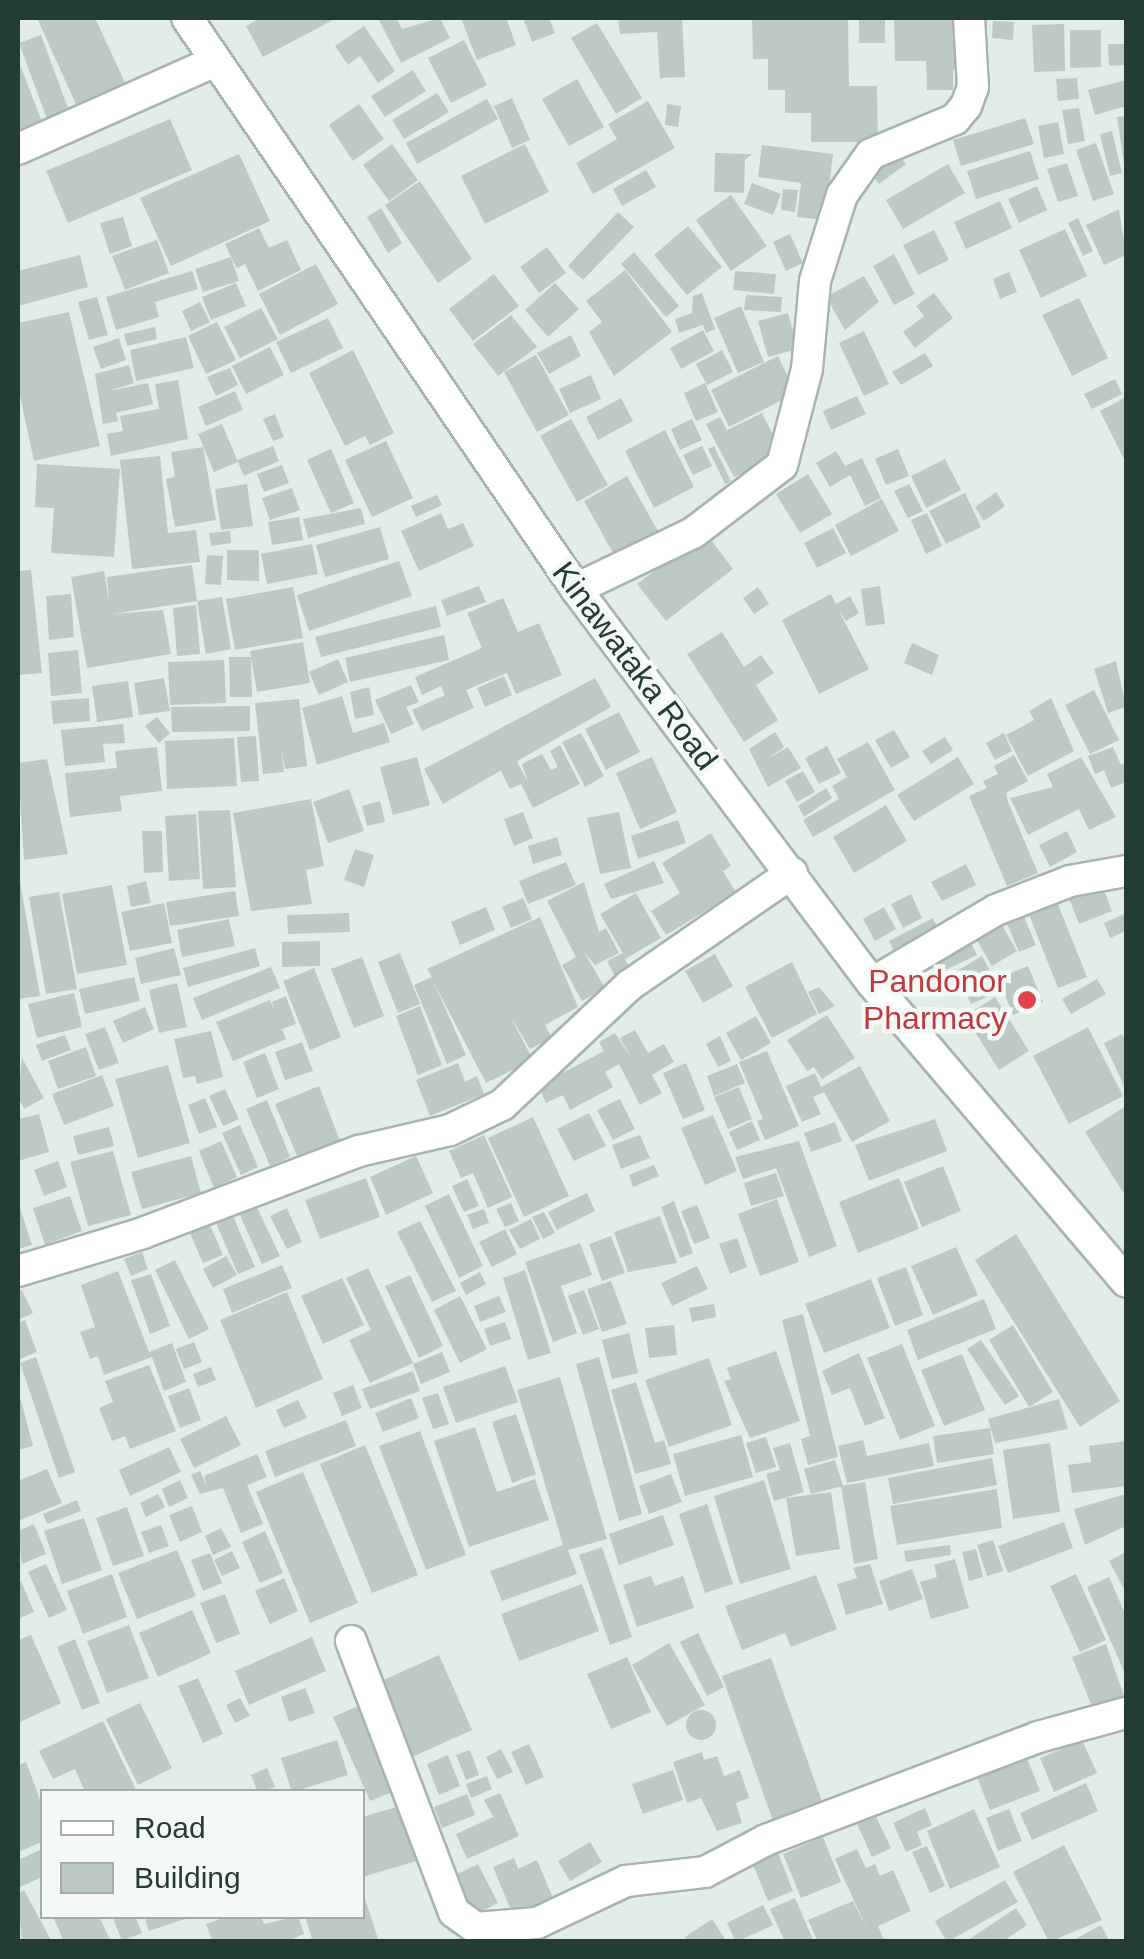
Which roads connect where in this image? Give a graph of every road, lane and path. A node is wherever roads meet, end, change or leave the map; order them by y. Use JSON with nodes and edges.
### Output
{"nodes":[{"id":1,"x":187,"y":18,"type":"edge"},
{"id":2,"x":969,"y":18,"type":"edge"},
{"id":3,"x":212,"y":62,"type":"junction"},
{"id":4,"x":18,"y":149,"type":"edge"},
{"id":5,"x":576,"y":589,"type":"junction"},
{"id":6,"x":1126,"y":871,"type":"edge"},
{"id":7,"x":792,"y":873,"type":"junction"},
{"id":8,"x":872,"y":983,"type":"junction"},
{"id":9,"x":18,"y":1271,"type":"edge"},
{"id":10,"x":1126,"y":1281,"type":"edge"},
{"id":11,"x":351,"y":1641,"type":"dead end"},
{"id":12,"x":1126,"y":1713,"type":"edge"}],
"edges":[{"from":1,"to":3,"type":"street","name":"Kinawataka Road"},
{"from":2,"to":5,"type":"street"},
{"from":3,"to":4,"type":"street"},
{"from":3,"to":5,"type":"street","name":"Kinawataka Road"},
{"from":5,"to":7,"type":"street","name":"Kinawataka Road"},
{"from":6,"to":8,"type":"street"},
{"from":7,"to":8,"type":"street","name":"Kinawataka Road"},
{"from":7,"to":9,"type":"street"},
{"from":8,"to":10,"type":"street","name":"Kinawataka Road"},
{"from":11,"to":12,"type":"street"}]}
